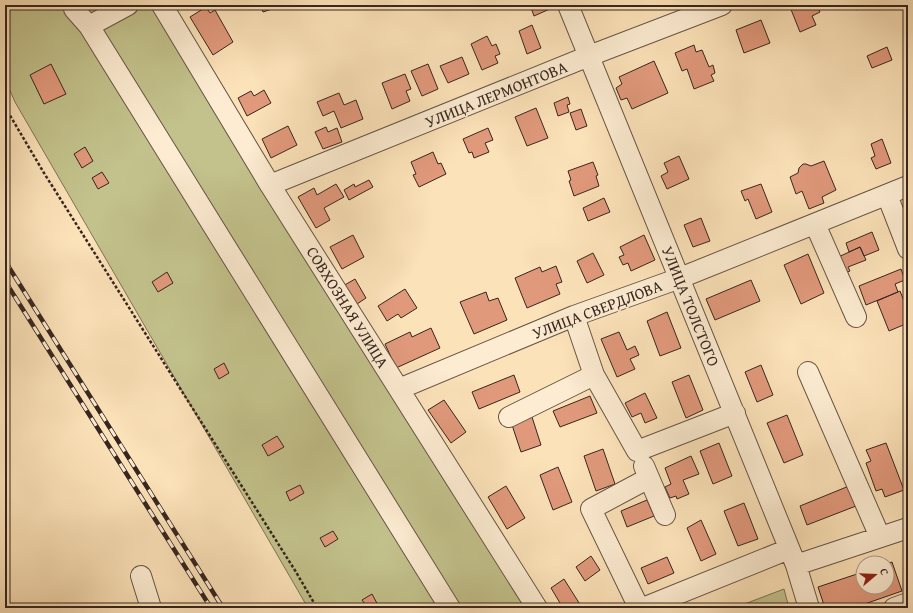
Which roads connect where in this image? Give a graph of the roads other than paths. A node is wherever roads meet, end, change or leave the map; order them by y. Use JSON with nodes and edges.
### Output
{"nodes":[{"id":1,"x":128,"y":5,"type":"edge"},
{"id":2,"x":162,"y":5,"type":"edge"},
{"id":3,"x":568,"y":5,"type":"edge"},
{"id":4,"x":722,"y":5,"type":"edge"},
{"id":5,"x":74,"y":9,"type":"dead end"},
{"id":6,"x":89,"y":26,"type":"junction"},
{"id":7,"x":589,"y":56,"type":"junction"},
{"id":8,"x":270,"y":185,"type":"junction"},
{"id":9,"x":908,"y":186,"type":"edge"},
{"id":10,"x":887,"y":195,"type":"junction"},
{"id":11,"x":815,"y":224,"type":"junction"},
{"id":12,"x":908,"y":249,"type":"edge"},
{"id":13,"x":680,"y":278,"type":"junction"},
{"id":14,"x":574,"y":316,"type":"junction"},
{"id":15,"x":856,"y":317,"type":"dead end"},
{"id":16,"x":808,"y":372,"type":"dead end"},
{"id":17,"x":594,"y":375,"type":"junction"},
{"id":18,"x":399,"y":389,"type":"junction"},
{"id":19,"x":735,"y":413,"type":"junction"},
{"id":20,"x":509,"y":417,"type":"dead end"},
{"id":21,"x":637,"y":451,"type":"junction"},
{"id":22,"x":649,"y":478,"type":"junction"},
{"id":23,"x":665,"y":515,"type":"dead end"},
{"id":24,"x":908,"y":528,"type":"edge"},
{"id":25,"x":880,"y":537,"type":"junction"},
{"id":26,"x":793,"y":557,"type":"junction"},
{"id":27,"x":141,"y":576,"type":"dead end"},
{"id":28,"x":908,"y":603,"type":"edge"},
{"id":29,"x":151,"y":608,"type":"edge"},
{"id":30,"x":450,"y":608,"type":"edge"},
{"id":31,"x":537,"y":608,"type":"edge"},
{"id":32,"x":639,"y":608,"type":"edge"},
{"id":33,"x":643,"y":608,"type":"edge"},
{"id":34,"x":810,"y":608,"type":"edge"},
{"id":35,"x":894,"y":608,"type":"edge"}],
"edges":[{"from":1,"to":6,"type":"street"},
{"from":2,"to":8,"type":"street","name":"СОВХОЗНАЯ УЛИЦА"},
{"from":3,"to":7,"type":"street","name":"УЛИЦА ТОЛСТОГО"},
{"from":4,"to":7,"type":"street","name":"УЛИЦА ЛЕРМОНТОВА"},
{"from":5,"to":6,"type":"street"},
{"from":6,"to":30,"type":"street"},
{"from":7,"to":8,"type":"street","name":"УЛИЦА ЛЕРМОНТОВА"},
{"from":7,"to":13,"type":"street","name":"УЛИЦА ТОЛСТОГО"},
{"from":8,"to":18,"type":"street","name":"СОВХОЗНАЯ УЛИЦА"},
{"from":9,"to":10,"type":"street","name":"УЛИЦА СВЕРДЛОВА"},
{"from":10,"to":11,"type":"street","name":"УЛИЦА СВЕРДЛОВА"},
{"from":10,"to":12,"type":"street"},
{"from":11,"to":13,"type":"street","name":"УЛИЦА СВЕРДЛОВА"},
{"from":11,"to":15,"type":"street"},
{"from":13,"to":14,"type":"street","name":"УЛИЦА СВЕРДЛОВА"},
{"from":13,"to":19,"type":"street","name":"УЛИЦА ТОЛСТОГО"},
{"from":14,"to":17,"type":"street"},
{"from":14,"to":18,"type":"street","name":"УЛИЦА СВЕРДЛОВА"},
{"from":16,"to":25,"type":"street"},
{"from":17,"to":20,"type":"street"},
{"from":17,"to":21,"type":"street"},
{"from":18,"to":31,"type":"street","name":"СОВХОЗНАЯ УЛИЦА"},
{"from":19,"to":21,"type":"street"},
{"from":19,"to":26,"type":"street","name":"УЛИЦА ТОЛСТОГО"},
{"from":21,"to":22,"type":"street"},
{"from":22,"to":23,"type":"street"},
{"from":22,"to":32,"type":"street"},
{"from":24,"to":25,"type":"street"},
{"from":25,"to":26,"type":"street"},
{"from":26,"to":33,"type":"street"},
{"from":26,"to":34,"type":"street","name":"УЛИЦА ТОЛСТОГО"},
{"from":27,"to":29,"type":"street"},
{"from":28,"to":35,"type":"street"}]}
